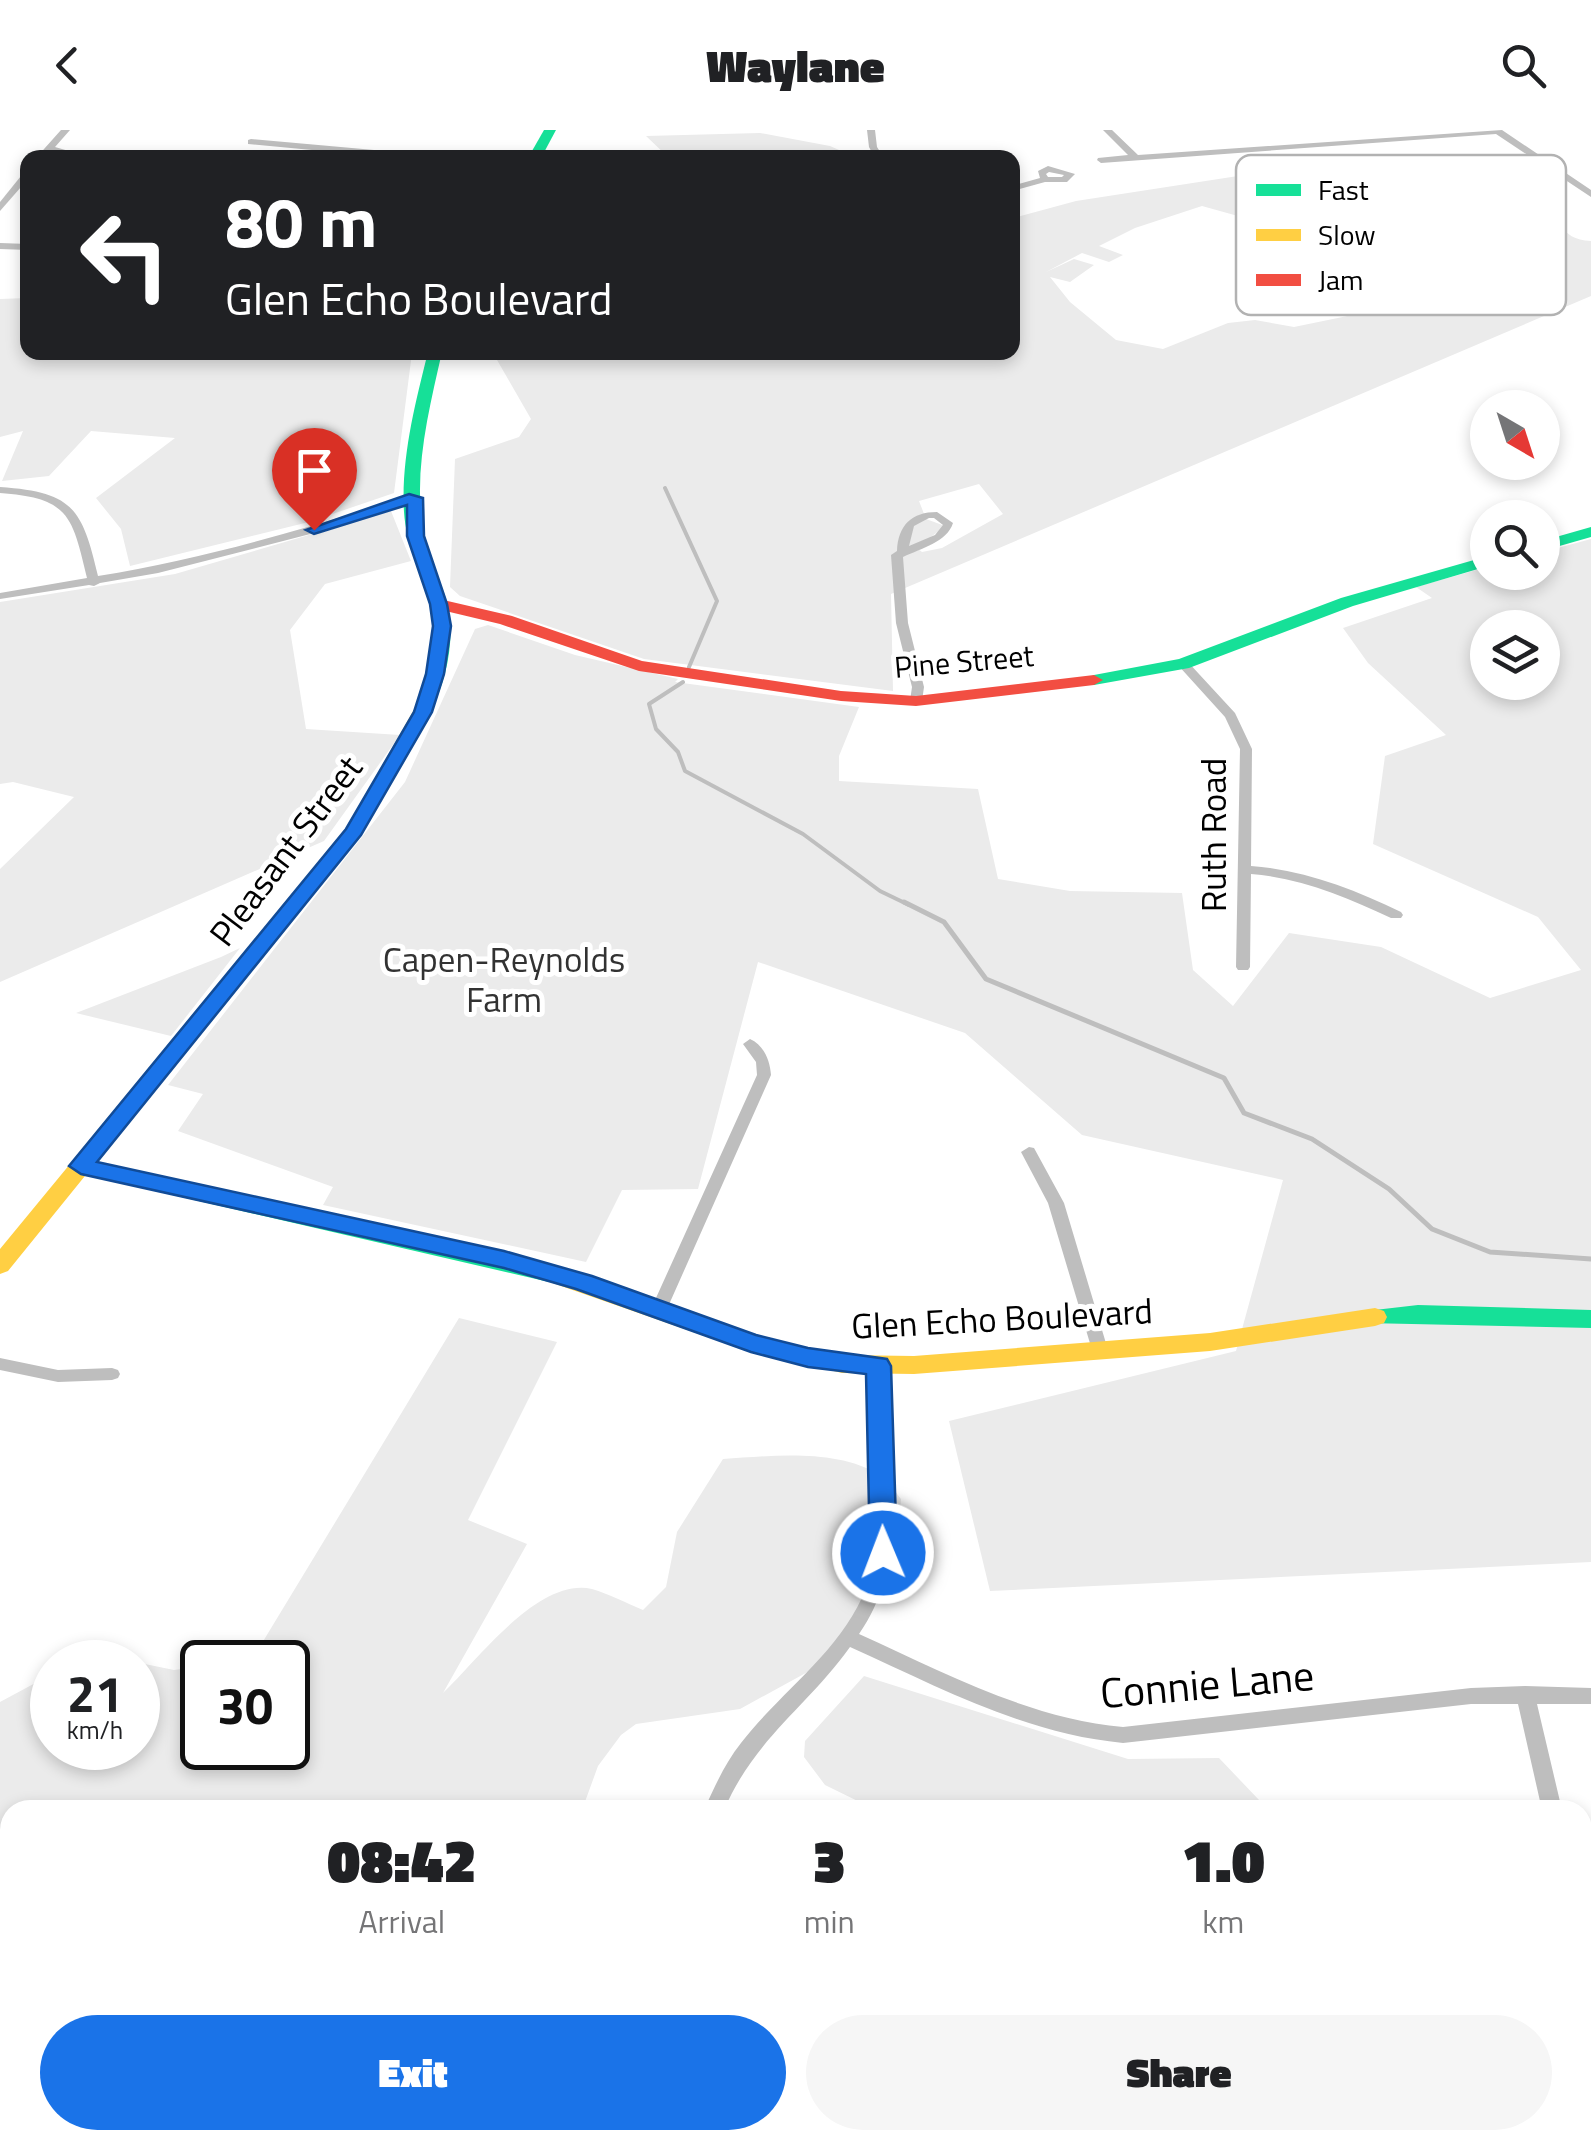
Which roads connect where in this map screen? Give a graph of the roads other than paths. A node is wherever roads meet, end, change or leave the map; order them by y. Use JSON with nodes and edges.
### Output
{"nodes":[{"id":1,"x":66,"y":130,"type":"edge"},
{"id":2,"x":1107,"y":130,"type":"edge"},
{"id":3,"x":1497,"y":130,"type":"edge"},
{"id":4,"x":251,"y":142,"type":"dead end"},
{"id":5,"x":50,"y":148,"type":"joint"},
{"id":6,"x":58,"y":150,"type":"edge"},
{"id":7,"x":340,"y":150,"type":"edge"},
{"id":8,"x":1534,"y":155,"type":"edge"},
{"id":9,"x":1135,"y":157,"type":"junction"},
{"id":10,"x":1101,"y":160,"type":"dead end"},
{"id":11,"x":1591,"y":176,"type":"edge"},
{"id":12,"x":1566,"y":177,"type":"edge"},
{"id":13,"x":1046,"y":179,"type":"dead end"},
{"id":14,"x":1570,"y":180,"type":"junction"},
{"id":15,"x":20,"y":183,"type":"edge"},
{"id":16,"x":1020,"y":187,"type":"edge"},
{"id":17,"x":1591,"y":194,"type":"edge"},
{"id":18,"x":0,"y":208,"type":"edge"},
{"id":19,"x":433,"y":360,"type":"edge"},
{"id":20,"x":0,"y":490,"type":"edge"},
{"id":21,"x":415,"y":498,"type":"junction"},
{"id":22,"x":1591,"y":532,"type":"edge"},
{"id":23,"x":1560,"y":541,"type":"edge"},
{"id":24,"x":903,"y":552,"type":"dead end"},
{"id":25,"x":1470,"y":566,"type":"edge"},
{"id":26,"x":94,"y":583,"type":"junction"},
{"id":27,"x":0,"y":596,"type":"edge"},
{"id":28,"x":439,"y":604,"type":"junction"},
{"id":29,"x":496,"y":617,"type":"junction"},
{"id":30,"x":441,"y":637,"type":"junction"},
{"id":31,"x":1184,"y":664,"type":"junction"},
{"id":32,"x":916,"y":701,"type":"junction"},
{"id":33,"x":1246,"y":870,"type":"junction"},
{"id":34,"x":1396,"y":915,"type":"dead end"},
{"id":35,"x":1243,"y":967,"type":"dead end"},
{"id":36,"x":750,"y":1044,"type":"dead end"},
{"id":37,"x":1029,"y":1152,"type":"dead end"},
{"id":38,"x":81,"y":1166,"type":"junction"},
{"id":39,"x":0,"y":1265,"type":"edge"},
{"id":40,"x":659,"y":1309,"type":"junction"},
{"id":41,"x":1591,"y":1319,"type":"edge"},
{"id":42,"x":1100,"y":1350,"type":"junction"},
{"id":43,"x":0,"y":1364,"type":"edge"},
{"id":44,"x":878,"y":1366,"type":"junction"},
{"id":45,"x":112,"y":1374,"type":"dead end"},
{"id":46,"x":847,"y":1637,"type":"junction"},
{"id":47,"x":1525,"y":1694,"type":"junction"},
{"id":48,"x":1591,"y":1696,"type":"edge"},
{"id":49,"x":717,"y":1800,"type":"edge"},
{"id":50,"x":1550,"y":1800,"type":"edge"}],
"edges":[{"from":1,"to":5,"type":"street"},
{"from":2,"to":9,"type":"street"},
{"from":3,"to":8,"type":"street"},
{"from":3,"to":9,"type":"street"},
{"from":4,"to":7,"type":"street"},
{"from":5,"to":6,"type":"street"},
{"from":9,"to":10,"type":"street"},
{"from":11,"to":14,"type":"street"},
{"from":12,"to":14,"type":"street"},
{"from":13,"to":16,"type":"street"},
{"from":14,"to":17,"type":"street"},
{"from":15,"to":18,"type":"street"},
{"from":19,"to":21,"type":"street","name":"Pleasant Street"},
{"from":20,"to":26,"type":"street"},
{"from":21,"to":26,"type":"street"},
{"from":21,"to":28,"type":"street","name":"Pleasant Street"},
{"from":22,"to":23,"type":"street"},
{"from":24,"to":32,"type":"street"},
{"from":25,"to":31,"type":"street","name":"Pine Street"},
{"from":26,"to":27,"type":"street"},
{"from":28,"to":29,"type":"street","name":"Pine Street"},
{"from":28,"to":30,"type":"street","name":"Pleasant Street"},
{"from":29,"to":30,"type":"street"},
{"from":29,"to":32,"type":"street","name":"Pine Street"},
{"from":30,"to":38,"type":"street","name":"Pleasant Street"},
{"from":31,"to":32,"type":"street","name":"Pine Street"},
{"from":31,"to":33,"type":"street","name":"Ruth Road"},
{"from":33,"to":34,"type":"street"},
{"from":33,"to":35,"type":"street","name":"Ruth Road"},
{"from":36,"to":40,"type":"street"},
{"from":37,"to":42,"type":"street"},
{"from":38,"to":39,"type":"street","name":"Pleasant Street"},
{"from":38,"to":40,"type":"street","name":"Glen Echo Boulevard"},
{"from":40,"to":44,"type":"street","name":"Glen Echo Boulevard"},
{"from":41,"to":42,"type":"street","name":"Glen Echo Boulevard"},
{"from":42,"to":44,"type":"street","name":"Glen Echo Boulevard"},
{"from":43,"to":45,"type":"street"},
{"from":44,"to":46,"type":"street"},
{"from":46,"to":47,"type":"street","name":"Connie Lane"},
{"from":46,"to":49,"type":"street"},
{"from":47,"to":48,"type":"street","name":"Connie Lane"},
{"from":47,"to":50,"type":"street"}]}
